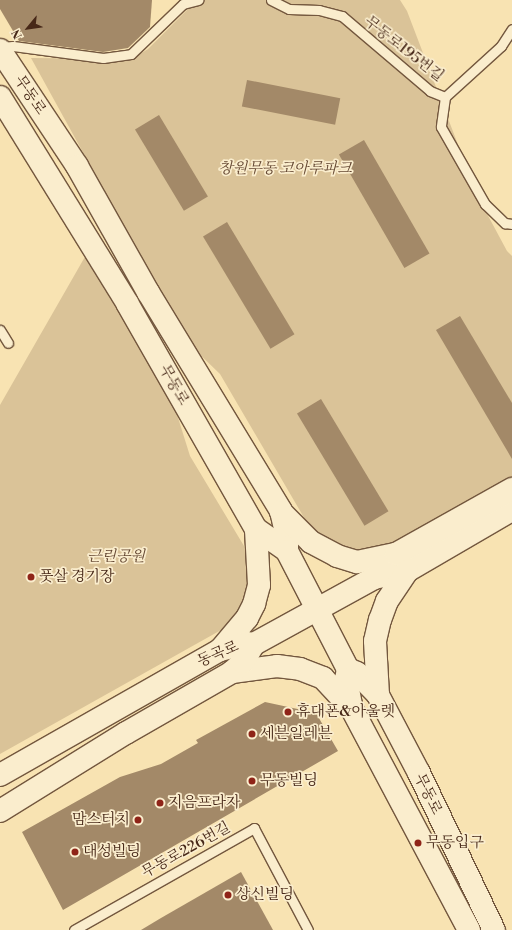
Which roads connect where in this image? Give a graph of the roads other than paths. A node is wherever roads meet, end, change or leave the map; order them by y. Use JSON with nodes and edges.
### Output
{"nodes":[{"id":1,"x":198,"y":0,"type":"edge"},
{"id":2,"x":271,"y":0,"type":"edge"},
{"id":3,"x":512,"y":29,"type":"edge"},
{"id":4,"x":0,"y":49,"type":"edge"},
{"id":5,"x":0,"y":97,"type":"edge"},
{"id":6,"x":445,"y":97,"type":"junction"},
{"id":7,"x":512,"y":224,"type":"edge"},
{"id":8,"x":0,"y":330,"type":"edge"},
{"id":9,"x":8,"y":343,"type":"dead end"},
{"id":10,"x":512,"y":489,"type":"edge"},
{"id":11,"x":512,"y":510,"type":"edge"},
{"id":12,"x":281,"y":511,"type":"junction"},
{"id":13,"x":256,"y":528,"type":"junction"},
{"id":14,"x":287,"y":551,"type":"junction"},
{"id":15,"x":402,"y":562,"type":"junction"},
{"id":16,"x":317,"y":609,"type":"junction"},
{"id":17,"x":254,"y":644,"type":"junction"},
{"id":18,"x":220,"y":650,"type":"junction"},
{"id":19,"x":348,"y":668,"type":"junction"},
{"id":20,"x":232,"y":672,"type":"junction"},
{"id":21,"x":378,"y":695,"type":"junction"},
{"id":22,"x":352,"y":709,"type":"junction"},
{"id":23,"x":0,"y":775,"type":"edge"},
{"id":24,"x":0,"y":811,"type":"edge"},
{"id":25,"x":74,"y":930,"type":"edge"},
{"id":26,"x":308,"y":930,"type":"edge"},
{"id":27,"x":469,"y":930,"type":"edge"},
{"id":28,"x":494,"y":930,"type":"edge"}],
"edges":[{"from":1,"to":4,"type":"lane"},
{"from":2,"to":6,"type":"lane","name":"무동로195번길"},
{"from":3,"to":6,"type":"lane"},
{"from":4,"to":12,"type":"main road","name":"무동로"},
{"from":5,"to":13,"type":"main road","name":"무동로"},
{"from":6,"to":7,"type":"lane","name":"무동로195번길"},
{"from":8,"to":9,"type":"lane"},
{"from":10,"to":15,"type":"main road"},
{"from":11,"to":15,"type":"main road"},
{"from":12,"to":14,"type":"main road"},
{"from":12,"to":15,"type":"main road"},
{"from":13,"to":14,"type":"main road","name":"무동로"},
{"from":13,"to":18,"type":"main road"},
{"from":14,"to":16,"type":"main road","name":"무동로"},
{"from":15,"to":16,"type":"main road"},
{"from":15,"to":21,"type":"main road"},
{"from":16,"to":17,"type":"main road"},
{"from":16,"to":19,"type":"main road","name":"무동로"},
{"from":17,"to":18,"type":"main road","name":"동곡로"},
{"from":17,"to":20,"type":"main road","name":"동곡로"},
{"from":18,"to":23,"type":"main road","name":"동곡로"},
{"from":19,"to":21,"type":"main road","name":"무동로"},
{"from":19,"to":22,"type":"main road","name":"무동로"},
{"from":20,"to":22,"type":"main road"},
{"from":20,"to":24,"type":"main road","name":"동곡로"},
{"from":21,"to":28,"type":"main road","name":"무동로"},
{"from":22,"to":27,"type":"main road","name":"무동로"},
{"from":25,"to":26,"type":"lane","name":"무동로226번길"}]}
